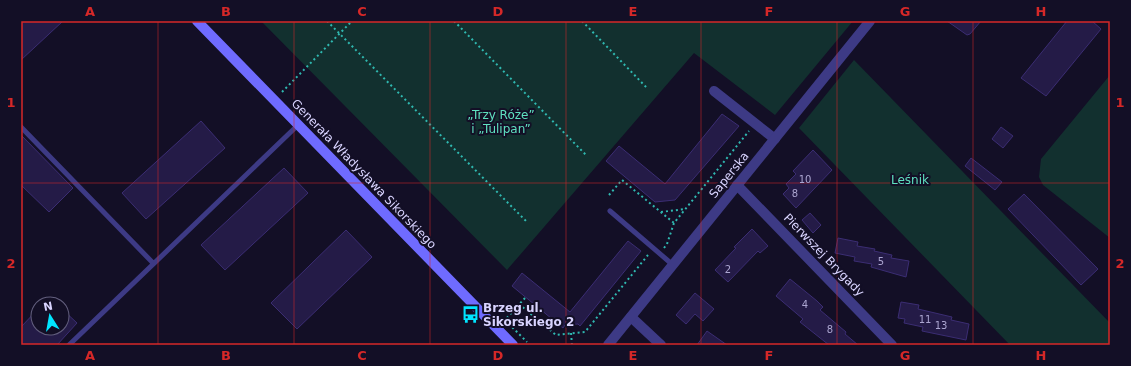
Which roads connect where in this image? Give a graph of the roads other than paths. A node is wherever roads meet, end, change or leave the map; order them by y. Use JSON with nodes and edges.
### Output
{"nodes":[{"id":1,"x":197,"y":21,"type":"edge"},
{"id":2,"x":870,"y":21,"type":"edge"},
{"id":3,"x":714,"y":91,"type":"dead end"},
{"id":4,"x":298,"y":125,"type":"junction"},
{"id":5,"x":21,"y":127,"type":"edge"},
{"id":6,"x":775,"y":139,"type":"junction"},
{"id":7,"x":737,"y":185,"type":"junction"},
{"id":8,"x":610,"y":211,"type":"dead end"},
{"id":9,"x":153,"y":263,"type":"junction"},
{"id":10,"x":673,"y":266,"type":"junction"},
{"id":11,"x":631,"y":317,"type":"junction"},
{"id":12,"x":69,"y":345,"type":"edge"},
{"id":13,"x":513,"y":345,"type":"edge"},
{"id":14,"x":608,"y":345,"type":"edge"},
{"id":15,"x":661,"y":345,"type":"edge"},
{"id":16,"x":892,"y":345,"type":"edge"}],
"edges":[{"from":1,"to":4,"type":"main road","name":"Generała Władysława Sikorskiego"},
{"from":2,"to":6,"type":"street","name":"Saperska"},
{"from":3,"to":6,"type":"street"},
{"from":4,"to":9,"type":"lane"},
{"from":4,"to":13,"type":"main road","name":"Generała Władysława Sikorskiego"},
{"from":5,"to":9,"type":"lane"},
{"from":6,"to":7,"type":"street","name":"Saperska"},
{"from":7,"to":10,"type":"street","name":"Saperska"},
{"from":7,"to":16,"type":"street","name":"Pierwszej Brygady"},
{"from":8,"to":10,"type":"lane"},
{"from":9,"to":12,"type":"lane"},
{"from":10,"to":11,"type":"street","name":"Saperska"},
{"from":11,"to":14,"type":"street","name":"Saperska"},
{"from":11,"to":15,"type":"street"}]}
